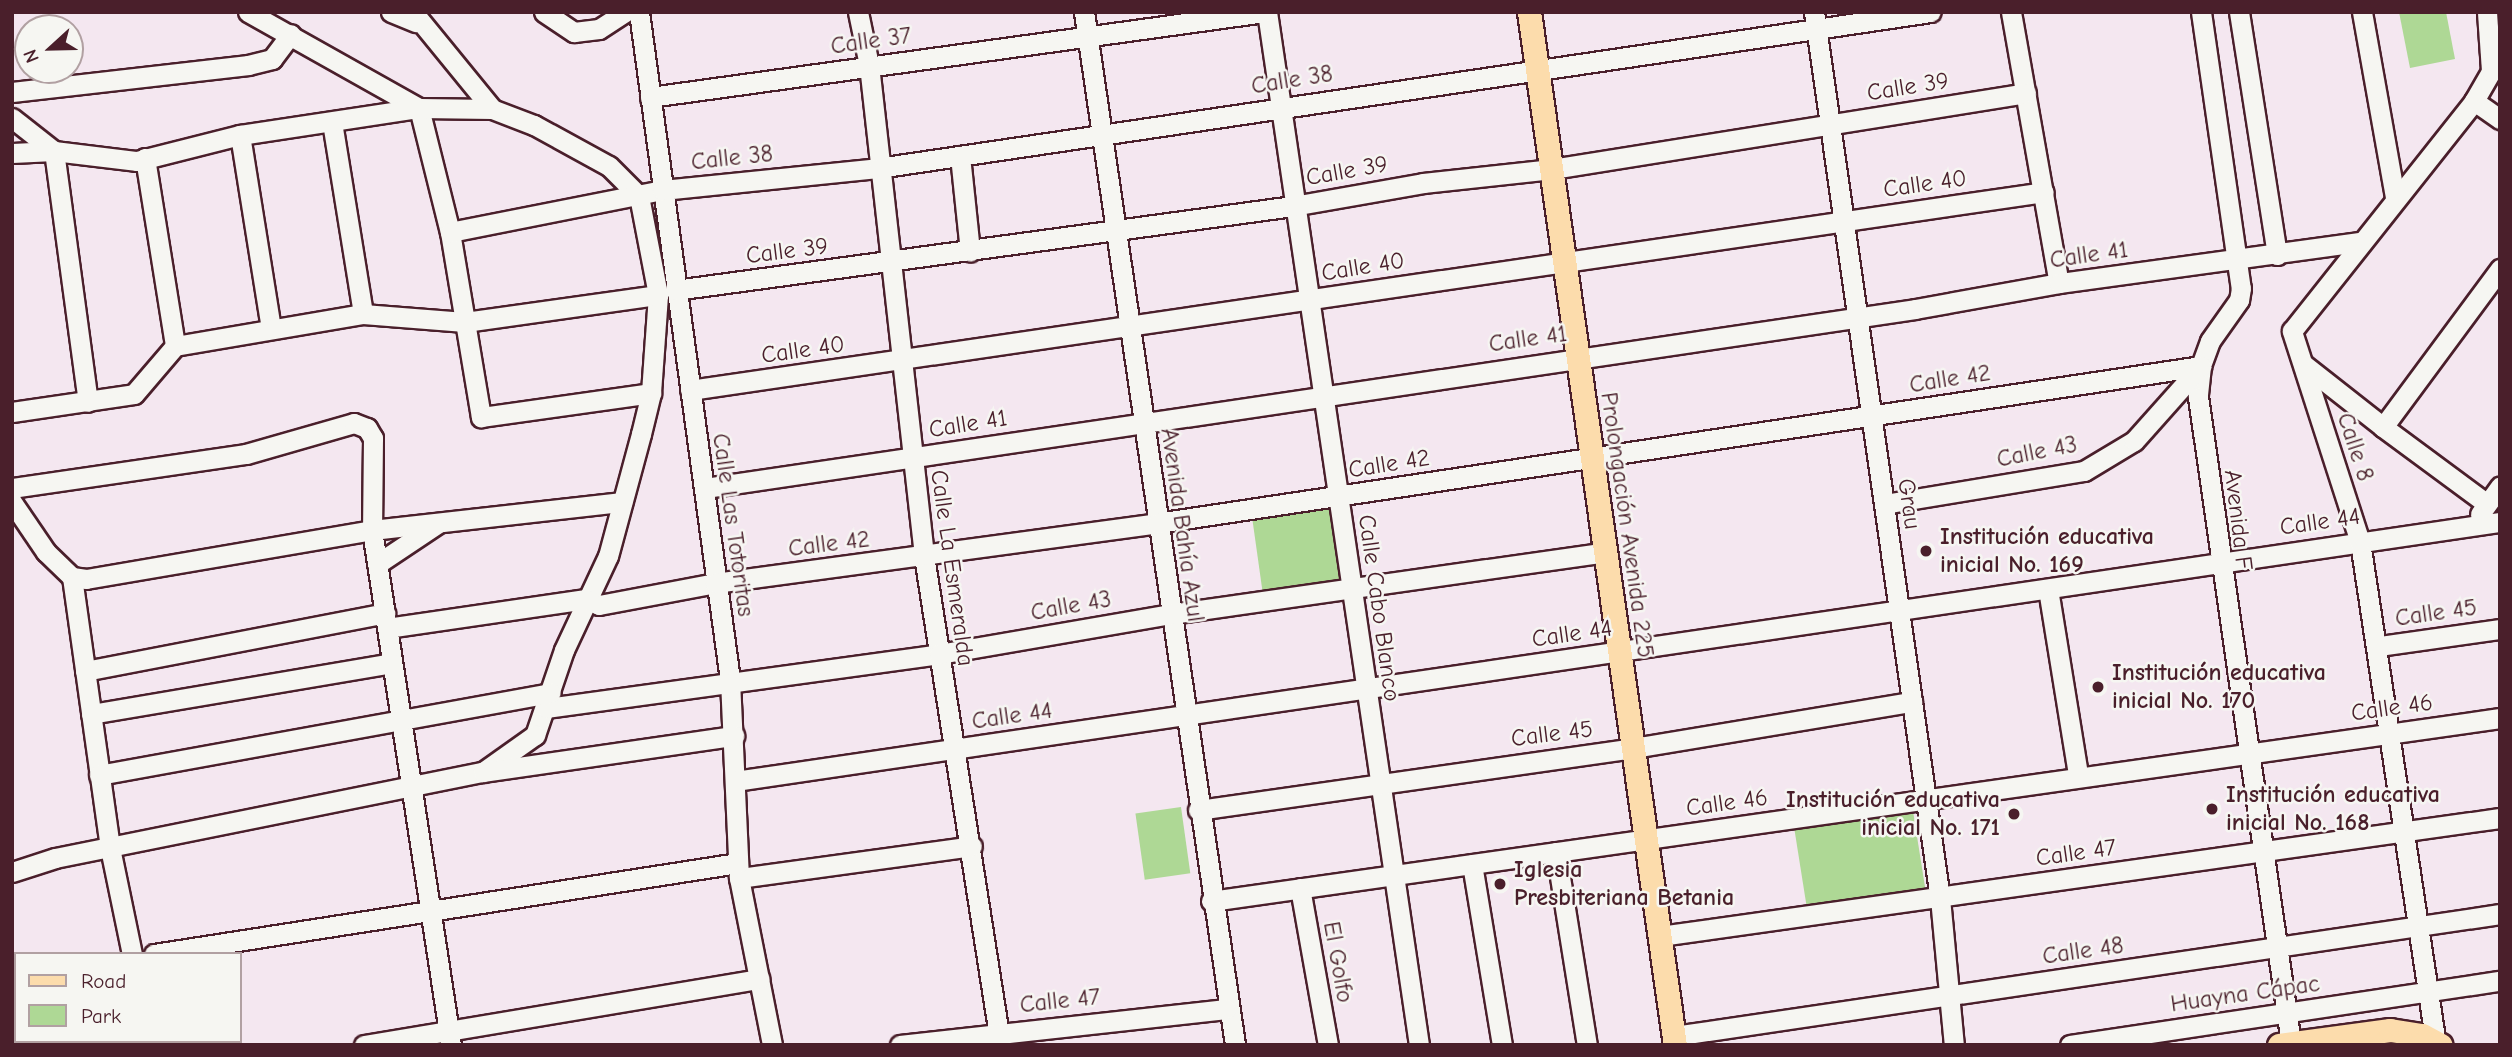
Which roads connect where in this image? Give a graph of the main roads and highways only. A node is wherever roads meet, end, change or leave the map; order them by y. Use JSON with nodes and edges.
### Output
{"nodes":[{"id":1,"x":1529,"y":12,"type":"edge"},
{"id":2,"x":1674,"y":1040,"type":"edge"},
{"id":3,"x":2334,"y":1041,"type":"edge"},
{"id":4,"x":2285,"y":1044,"type":"edge"},
{"id":5,"x":2437,"y":1044,"type":"edge"}],
"edges":[{"from":1,"to":2,"type":"main road","name":"Prolongación Avenida 225"},
{"from":3,"to":4,"type":"main road"},
{"from":3,"to":5,"type":"main road"}]}
